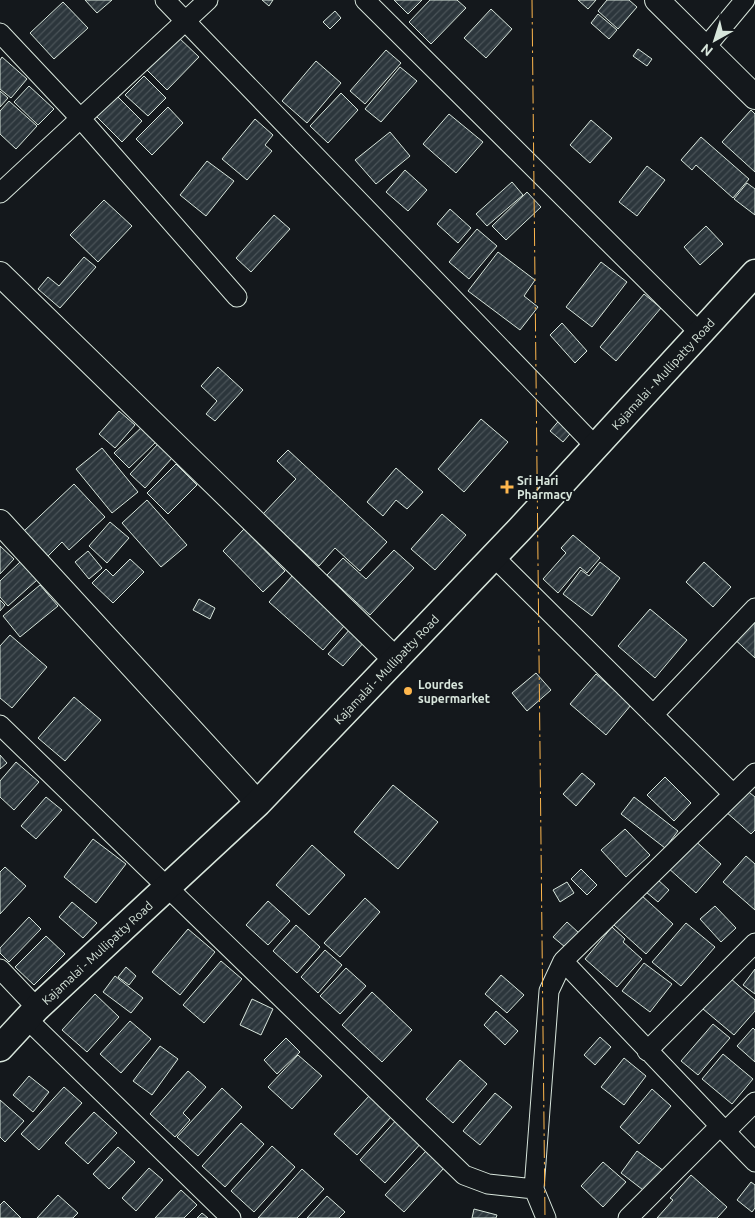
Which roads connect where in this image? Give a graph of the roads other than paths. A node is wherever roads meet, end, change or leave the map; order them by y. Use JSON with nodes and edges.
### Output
{"nodes":[{"id":1,"x":165,"y":0,"type":"edge"},
{"id":2,"x":208,"y":0,"type":"edge"},
{"id":3,"x":365,"y":0,"type":"edge"},
{"id":4,"x":656,"y":0,"type":"edge"},
{"id":5,"x":745,"y":0,"type":"edge"},
{"id":6,"x":186,"y":22,"type":"junction"},
{"id":7,"x":0,"y":33,"type":"edge"},
{"id":8,"x":705,"y":48,"type":"junction"},
{"id":9,"x":755,"y":97,"type":"edge"},
{"id":10,"x":81,"y":119,"type":"junction"},
{"id":11,"x":0,"y":193,"type":"edge"},
{"id":12,"x":755,"y":273,"type":"edge"},
{"id":13,"x":0,"y":274,"type":"edge"},
{"id":14,"x":237,"y":297,"type":"dead end"},
{"id":15,"x":700,"y":333,"type":"junction"},
{"id":16,"x":596,"y":447,"type":"junction"},
{"id":17,"x":0,"y":522,"type":"edge"},
{"id":18,"x":494,"y":557,"type":"junction"},
{"id":19,"x":755,"y":608,"type":"edge"},
{"id":20,"x":396,"y":660,"type":"junction"},
{"id":21,"x":653,"y":715,"type":"junction"},
{"id":22,"x":0,"y":725,"type":"edge"},
{"id":23,"x":755,"y":773,"type":"edge"},
{"id":24,"x":733,"y":794,"type":"junction"},
{"id":25,"x":258,"y":803,"type":"junction"},
{"id":26,"x":167,"y":888,"type":"junction"},
{"id":27,"x":755,"y":942,"type":"edge"},
{"id":28,"x":563,"y":961,"type":"junction"},
{"id":29,"x":0,"y":969,"type":"edge"},
{"id":30,"x":32,"y":1014,"type":"junction"},
{"id":31,"x":0,"y":1048,"type":"edge"},
{"id":32,"x":648,"y":1051,"type":"junction"},
{"id":33,"x":755,"y":1102,"type":"edge"},
{"id":34,"x":723,"y":1128,"type":"junction"},
{"id":35,"x":755,"y":1162,"type":"edge"},
{"id":36,"x":534,"y":1190,"type":"junction"},
{"id":37,"x":230,"y":1218,"type":"edge"},
{"id":38,"x":546,"y":1218,"type":"edge"},
{"id":39,"x":628,"y":1218,"type":"edge"}],
"edges":[{"from":1,"to":6,"type":"street"},
{"from":2,"to":6,"type":"street"},
{"from":3,"to":15,"type":"street"},
{"from":4,"to":8,"type":"street"},
{"from":5,"to":8,"type":"street"},
{"from":6,"to":10,"type":"street"},
{"from":6,"to":16,"type":"street"},
{"from":7,"to":10,"type":"street"},
{"from":8,"to":9,"type":"street"},
{"from":10,"to":11,"type":"street"},
{"from":10,"to":14,"type":"street"},
{"from":12,"to":15,"type":"main road","name":"Kajamalai - Mullipatty Road"},
{"from":13,"to":20,"type":"street"},
{"from":15,"to":16,"type":"main road","name":"Kajamalai - Mullipatty Road"},
{"from":16,"to":18,"type":"main road","name":"Kajamalai - Mullipatty Road"},
{"from":17,"to":25,"type":"street"},
{"from":18,"to":20,"type":"main road","name":"Kajamalai - Mullipatty Road"},
{"from":18,"to":21,"type":"street"},
{"from":19,"to":21,"type":"street"},
{"from":20,"to":25,"type":"main road","name":"Kajamalai - Mullipatty Road"},
{"from":21,"to":24,"type":"street"},
{"from":22,"to":26,"type":"street"},
{"from":23,"to":24,"type":"street"},
{"from":24,"to":28,"type":"street"},
{"from":25,"to":26,"type":"main road","name":"Kajamalai - Mullipatty Road"},
{"from":26,"to":30,"type":"main road","name":"Kajamalai - Mullipatty Road"},
{"from":26,"to":36,"type":"street"},
{"from":27,"to":32,"type":"street"},
{"from":28,"to":32,"type":"street"},
{"from":28,"to":36,"type":"street"},
{"from":29,"to":30,"type":"street"},
{"from":30,"to":31,"type":"main road","name":"Kajamalai - Mullipatty Road"},
{"from":30,"to":37,"type":"street"},
{"from":32,"to":34,"type":"street"},
{"from":33,"to":34,"type":"street"},
{"from":34,"to":35,"type":"street"},
{"from":34,"to":39,"type":"street"},
{"from":36,"to":38,"type":"street"}]}
